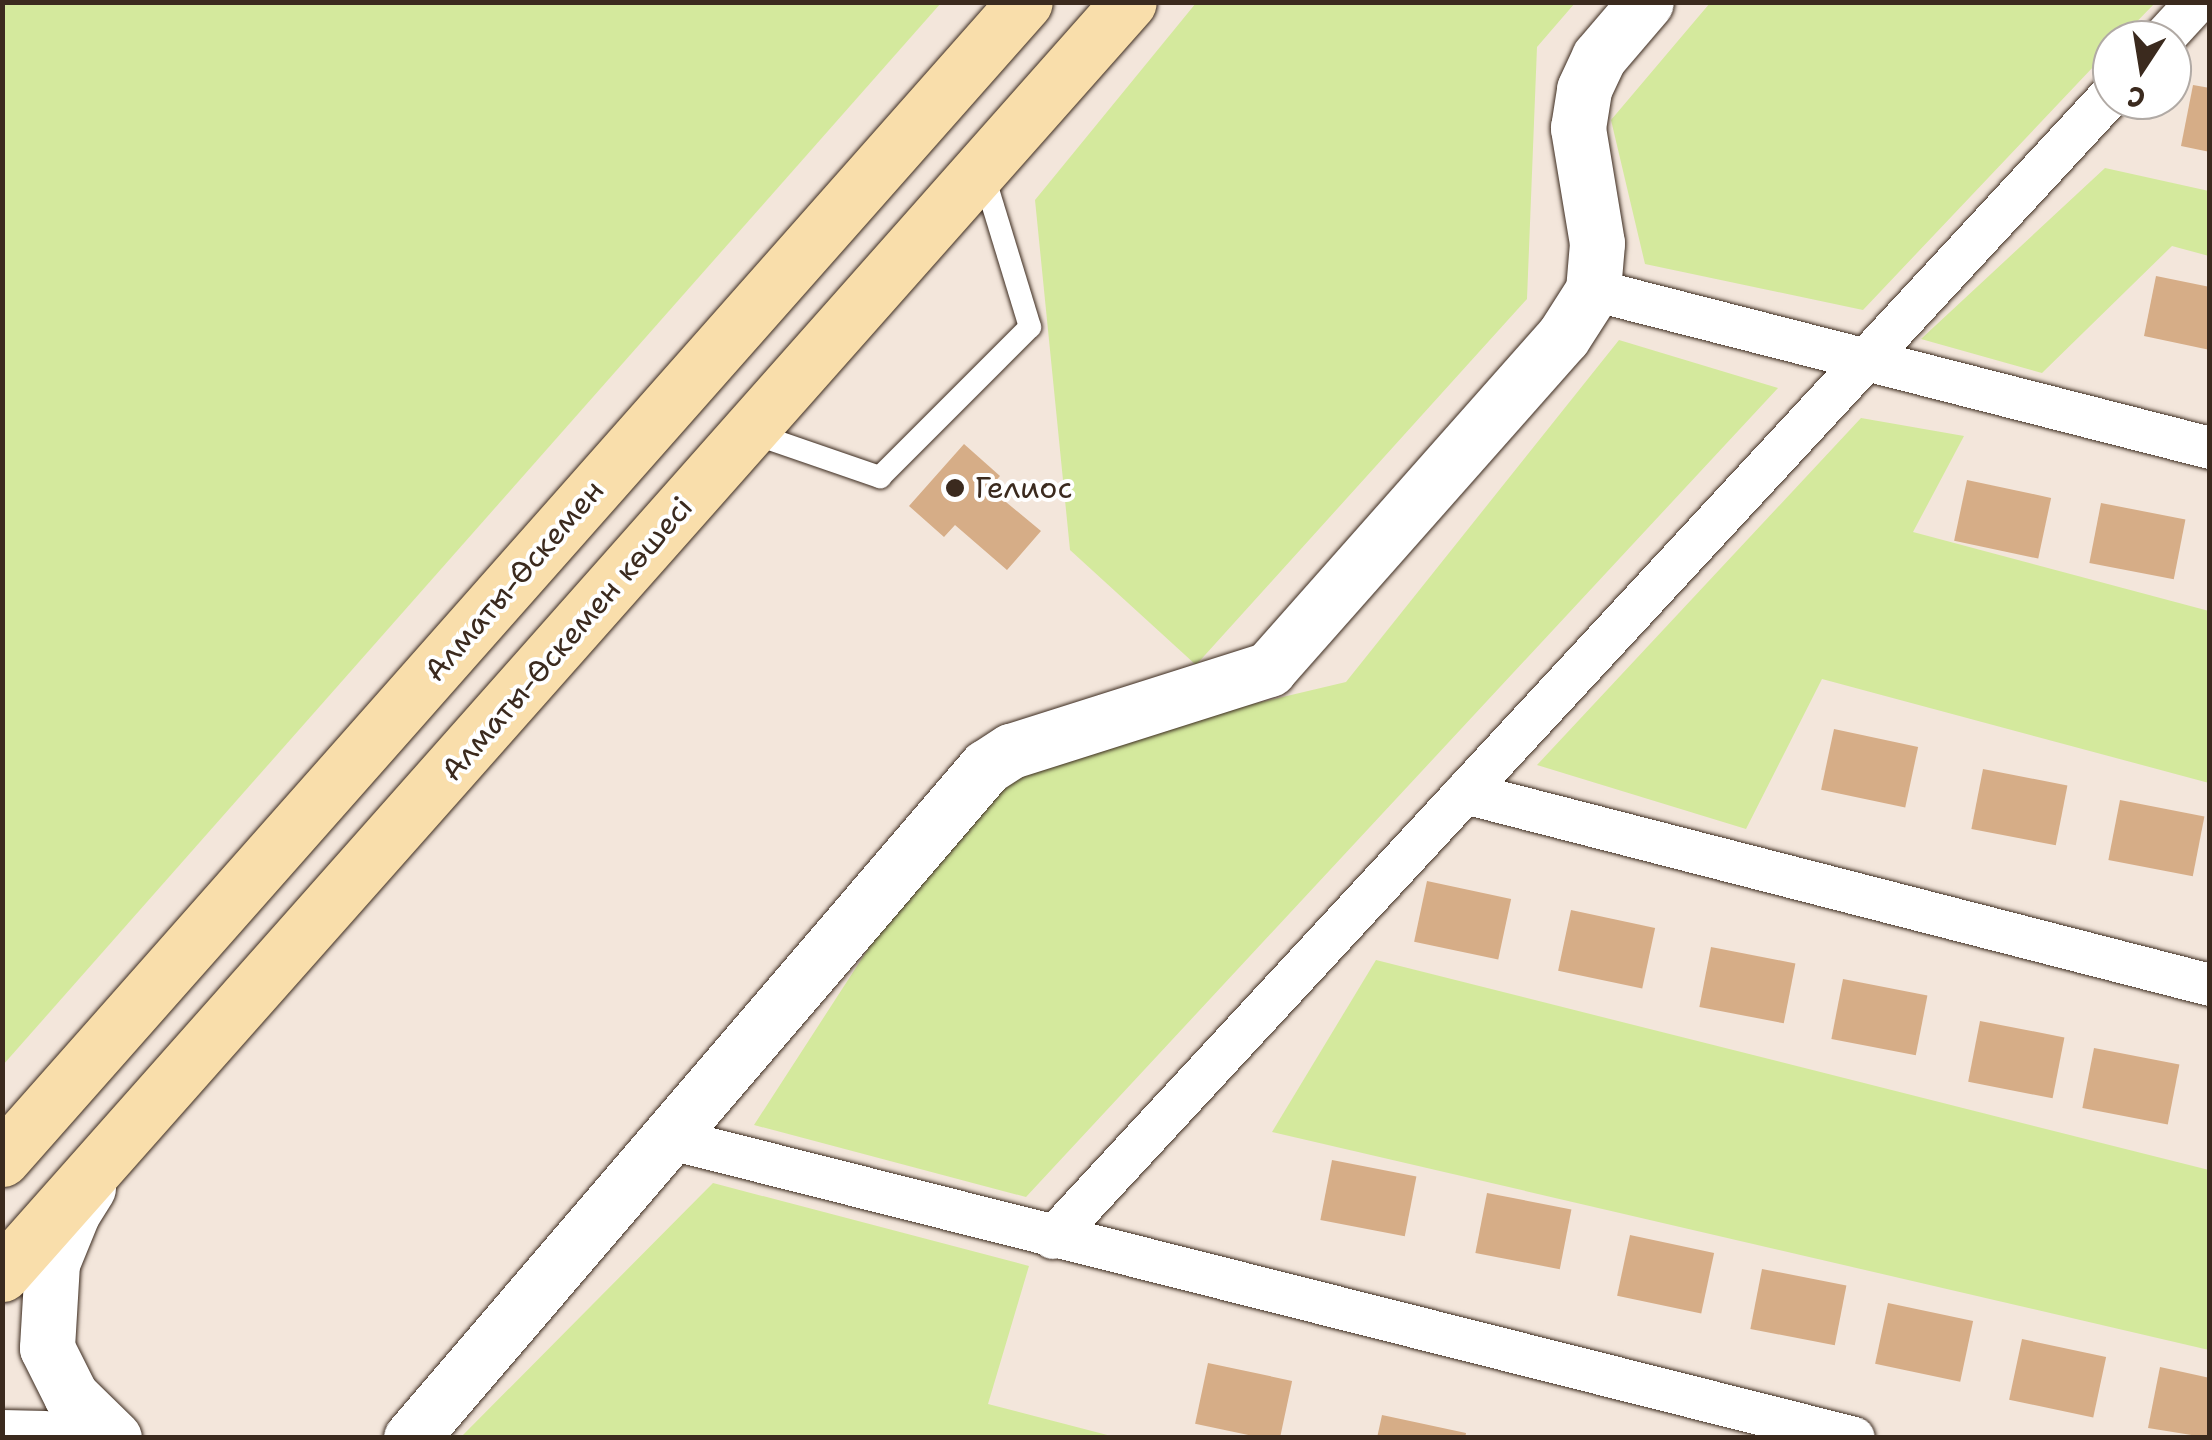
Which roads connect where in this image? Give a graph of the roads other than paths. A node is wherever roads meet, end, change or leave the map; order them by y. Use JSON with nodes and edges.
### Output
{"nodes":[{"id":1,"x":1025,"y":2,"type":"edge"},
{"id":2,"x":1129,"y":2,"type":"edge"},
{"id":3,"x":1646,"y":2,"type":"edge"},
{"id":4,"x":2092,"y":116,"type":"edge"},
{"id":5,"x":982,"y":170,"type":"junction"},
{"id":6,"x":1593,"y":290,"type":"junction"},
{"id":7,"x":1866,"y":360,"type":"junction"},
{"id":8,"x":749,"y":432,"type":"junction"},
{"id":9,"x":2210,"y":448,"type":"edge"},
{"id":10,"x":1465,"y":793,"type":"junction"},
{"id":11,"x":2210,"y":986,"type":"edge"},
{"id":12,"x":671,"y":1139,"type":"junction"},
{"id":13,"x":108,"y":1159,"type":"junction"},
{"id":14,"x":2,"y":1160,"type":"edge"},
{"id":15,"x":1053,"y":1238,"type":"junction"},
{"id":16,"x":2,"y":1274,"type":"edge"},
{"id":17,"x":2,"y":1437,"type":"edge"},
{"id":18,"x":45,"y":1438,"type":"edge"},
{"id":19,"x":114,"y":1438,"type":"edge"},
{"id":20,"x":411,"y":1438,"type":"edge"},
{"id":21,"x":1854,"y":1438,"type":"edge"}],
"edges":[{"from":1,"to":14,"type":"highway","name":"Алматы-Өскемен"},
{"from":2,"to":5,"type":"highway","name":"Алматы-Өскемен көшесі"},
{"from":3,"to":6,"type":"street"},
{"from":4,"to":7,"type":"street"},
{"from":5,"to":8,"type":"highway","name":"Алматы-Өскемен көшесі"},
{"from":5,"to":8,"type":"lane"},
{"from":6,"to":7,"type":"street"},
{"from":6,"to":12,"type":"street"},
{"from":7,"to":9,"type":"street"},
{"from":7,"to":10,"type":"street"},
{"from":8,"to":13,"type":"highway","name":"Алматы-Өскемен көшесі"},
{"from":10,"to":11,"type":"street"},
{"from":10,"to":15,"type":"street"},
{"from":12,"to":15,"type":"street"},
{"from":12,"to":20,"type":"street"},
{"from":13,"to":16,"type":"highway","name":"Алматы-Өскемен көшесі"},
{"from":13,"to":19,"type":"street"},
{"from":15,"to":21,"type":"street"},
{"from":17,"to":18,"type":"street"}]}
